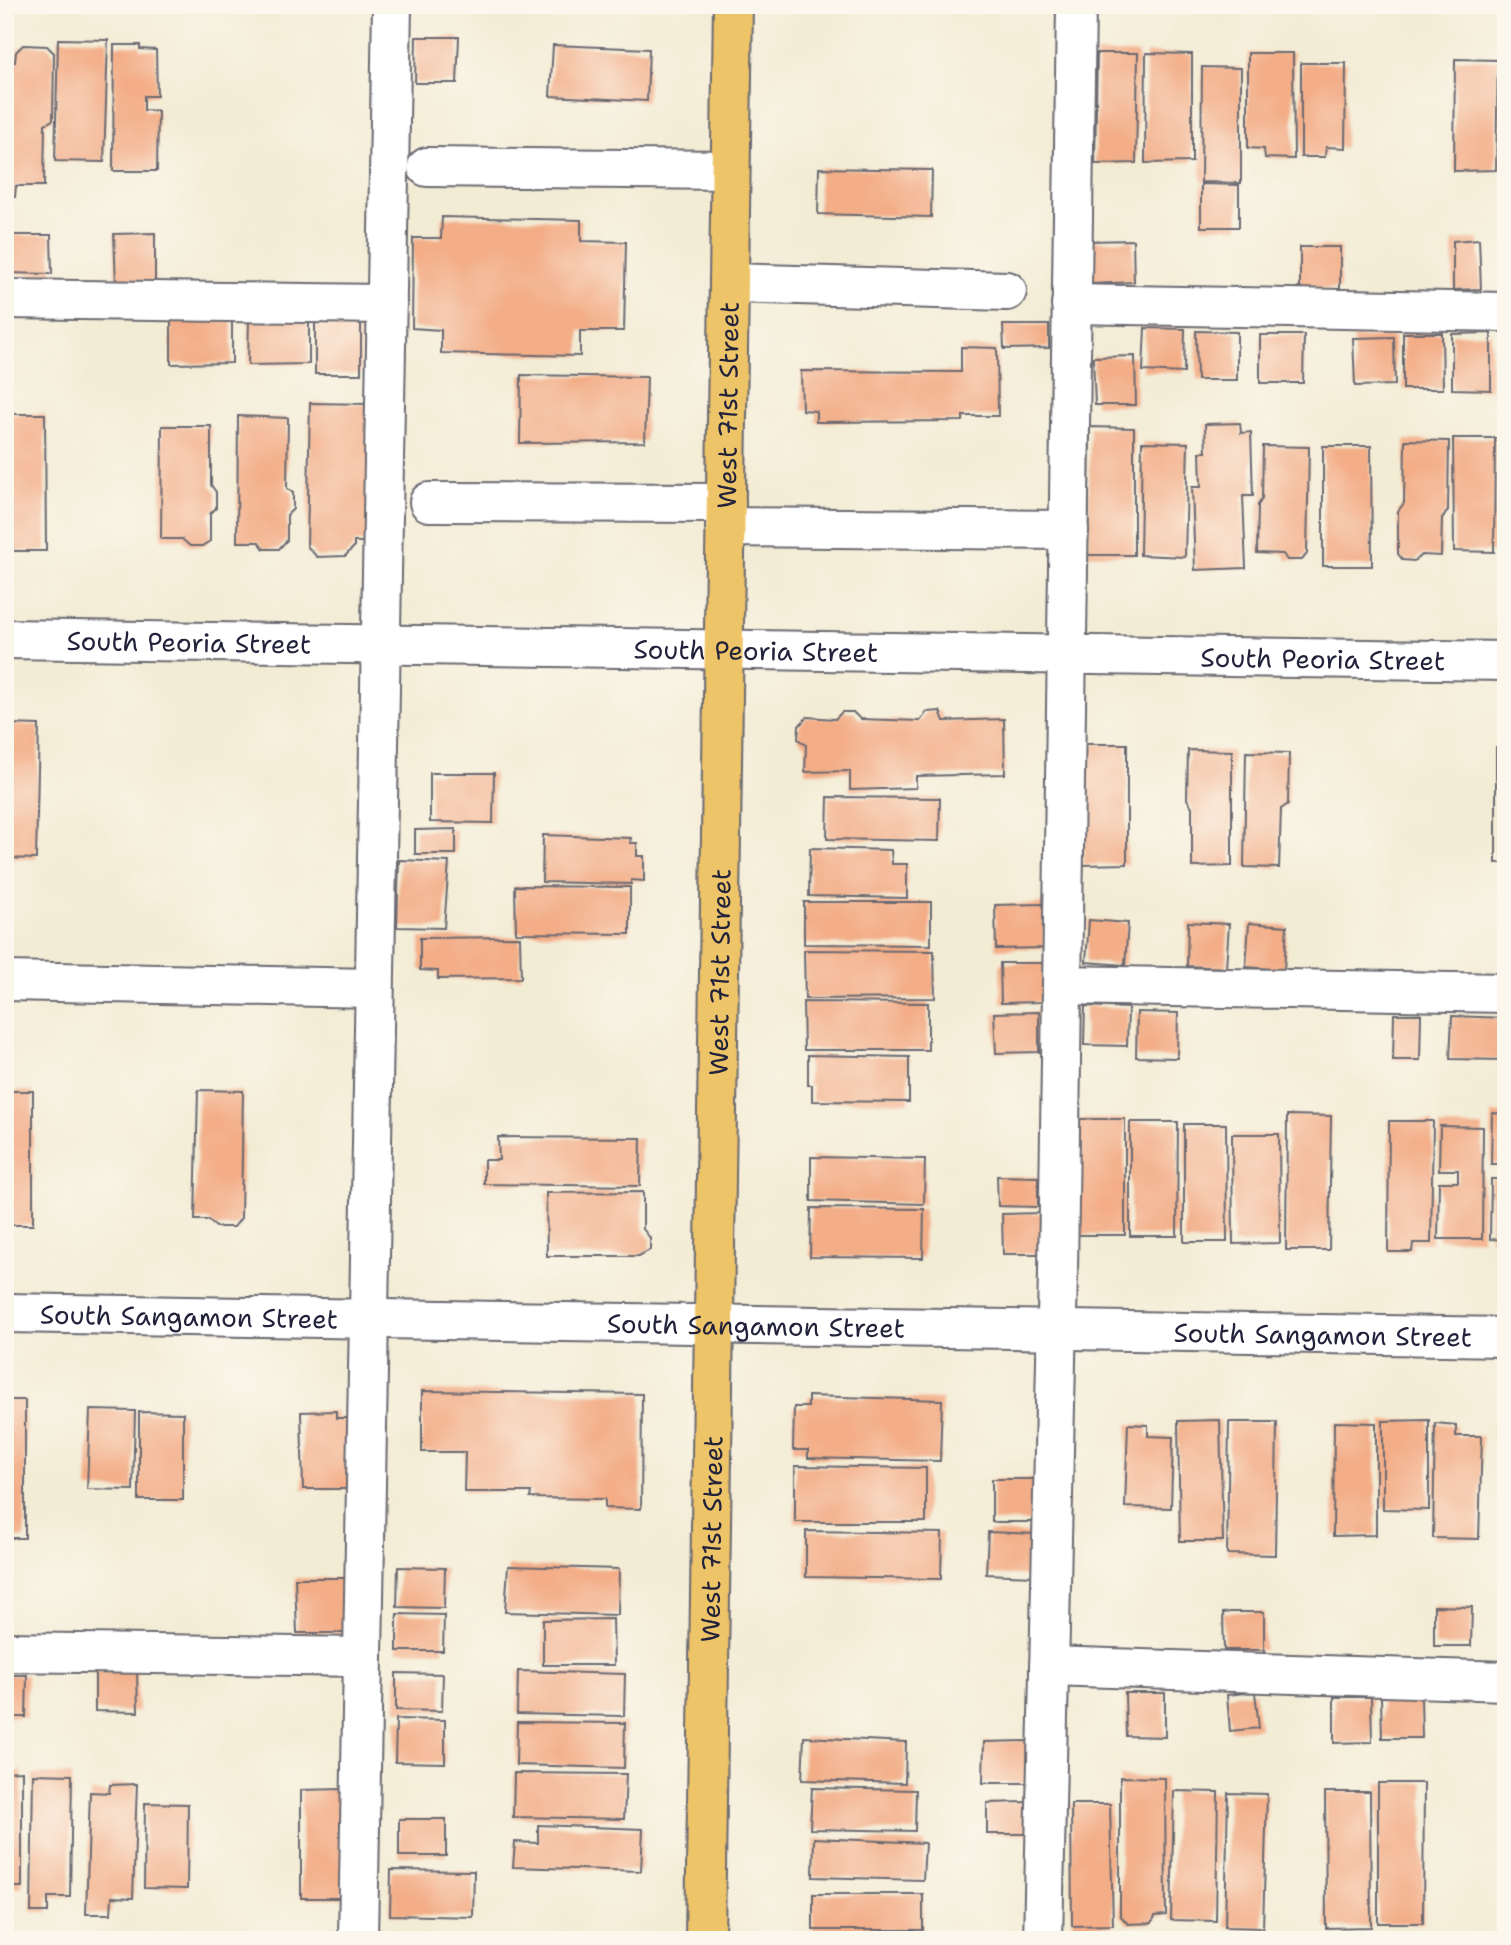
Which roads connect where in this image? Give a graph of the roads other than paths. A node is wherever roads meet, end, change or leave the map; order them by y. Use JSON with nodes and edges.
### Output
{"nodes":[{"id":1,"x":392,"y":5,"type":"edge"},
{"id":2,"x":733,"y":5,"type":"edge"},
{"id":3,"x":1076,"y":5,"type":"edge"},
{"id":4,"x":427,"y":167,"type":"dead end"},
{"id":5,"x":730,"y":170,"type":"junction"},
{"id":6,"x":729,"y":283,"type":"junction"},
{"id":7,"x":1007,"y":291,"type":"dead end"},
{"id":8,"x":5,"y":299,"type":"edge"},
{"id":9,"x":387,"y":304,"type":"junction"},
{"id":10,"x":1071,"y":304,"type":"junction"},
{"id":11,"x":1506,"y":312,"type":"edge"},
{"id":12,"x":429,"y":502,"type":"dead end"},
{"id":13,"x":726,"y":515,"type":"junction"},
{"id":14,"x":1069,"y":530,"type":"junction"},
{"id":15,"x":5,"y":639,"type":"edge"},
{"id":16,"x":381,"y":645,"type":"junction"},
{"id":17,"x":723,"y":649,"type":"junction"},
{"id":18,"x":1067,"y":654,"type":"junction"},
{"id":19,"x":1506,"y":661,"type":"edge"},
{"id":20,"x":5,"y":981,"type":"edge"},
{"id":21,"x":1062,"y":985,"type":"junction"},
{"id":22,"x":374,"y":988,"type":"junction"},
{"id":23,"x":1506,"y":993,"type":"edge"},
{"id":24,"x":5,"y":1313,"type":"edge"},
{"id":25,"x":369,"y":1319,"type":"junction"},
{"id":26,"x":713,"y":1325,"type":"junction"},
{"id":27,"x":1056,"y":1330,"type":"junction"},
{"id":28,"x":1506,"y":1338,"type":"edge"},
{"id":29,"x":5,"y":1652,"type":"edge"},
{"id":30,"x":363,"y":1657,"type":"junction"},
{"id":31,"x":1049,"y":1667,"type":"junction"},
{"id":32,"x":1506,"y":1681,"type":"edge"},
{"id":33,"x":358,"y":1940,"type":"edge"},
{"id":34,"x":705,"y":1940,"type":"edge"},
{"id":35,"x":1042,"y":1940,"type":"edge"}],
"edges":[{"from":1,"to":9,"type":"street"},
{"from":2,"to":5,"type":"main road","name":"West 71st Street"},
{"from":3,"to":10,"type":"street"},
{"from":4,"to":5,"type":"street"},
{"from":5,"to":6,"type":"main road","name":"West 71st Street"},
{"from":6,"to":7,"type":"street"},
{"from":6,"to":13,"type":"main road","name":"West 71st Street"},
{"from":8,"to":9,"type":"street"},
{"from":9,"to":16,"type":"street"},
{"from":10,"to":11,"type":"street"},
{"from":10,"to":14,"type":"street"},
{"from":12,"to":13,"type":"street"},
{"from":13,"to":14,"type":"street"},
{"from":13,"to":17,"type":"main road","name":"West 71st Street"},
{"from":14,"to":18,"type":"street"},
{"from":15,"to":16,"type":"street","name":"South Peoria Street"},
{"from":16,"to":17,"type":"street","name":"South Peoria Street"},
{"from":16,"to":22,"type":"street"},
{"from":17,"to":18,"type":"street","name":"South Peoria Street"},
{"from":17,"to":26,"type":"main road","name":"West 71st Street"},
{"from":18,"to":19,"type":"street","name":"South Peoria Street"},
{"from":18,"to":21,"type":"street"},
{"from":20,"to":22,"type":"street"},
{"from":21,"to":23,"type":"street"},
{"from":21,"to":27,"type":"street"},
{"from":22,"to":25,"type":"street"},
{"from":24,"to":25,"type":"street","name":"South Sangamon Street"},
{"from":25,"to":26,"type":"street","name":"South Sangamon Street"},
{"from":25,"to":30,"type":"street"},
{"from":26,"to":27,"type":"street","name":"South Sangamon Street"},
{"from":26,"to":34,"type":"main road","name":"West 71st Street"},
{"from":27,"to":28,"type":"street","name":"South Sangamon Street"},
{"from":27,"to":31,"type":"street"},
{"from":29,"to":30,"type":"street"},
{"from":30,"to":33,"type":"street"},
{"from":31,"to":32,"type":"street"},
{"from":31,"to":35,"type":"street"}]}
